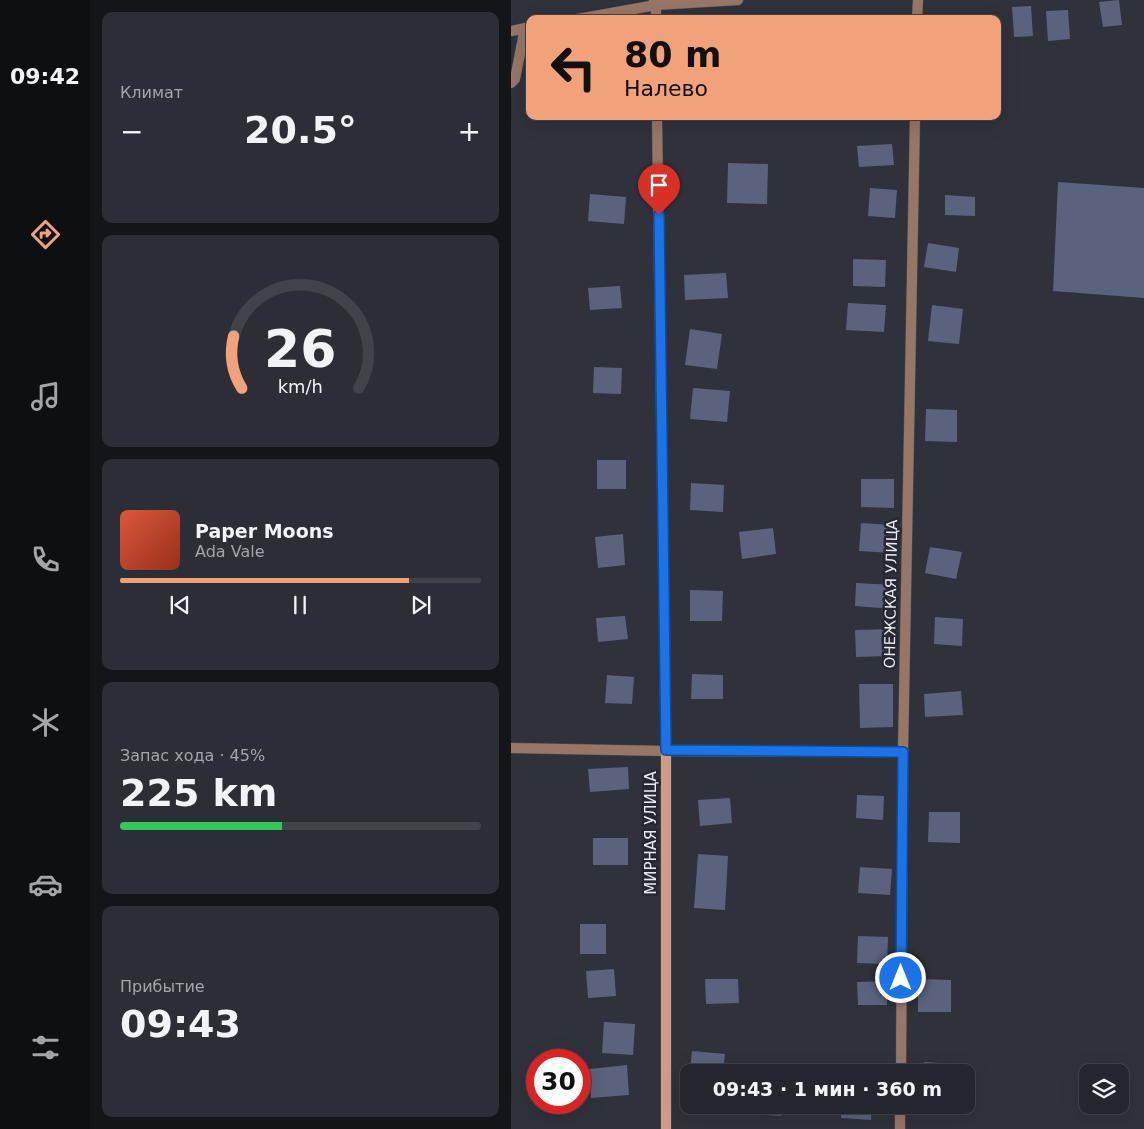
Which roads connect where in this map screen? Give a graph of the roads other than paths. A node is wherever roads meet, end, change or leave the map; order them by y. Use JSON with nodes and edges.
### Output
{"nodes":[{"id":1,"x":738,"y":0,"type":"edge"},
{"id":2,"x":918,"y":0,"type":"edge"},
{"id":3,"x":657,"y":2,"type":"edge"},
{"id":4,"x":597,"y":15,"type":"edge"},
{"id":5,"x":656,"y":15,"type":"edge"},
{"id":6,"x":917,"y":15,"type":"edge"},
{"id":7,"x":526,"y":28,"type":"edge"},
{"id":8,"x":511,"y":31,"type":"edge"},
{"id":9,"x":526,"y":32,"type":"edge"},
{"id":10,"x":511,"y":83,"type":"edge"},
{"id":11,"x":657,"y":120,"type":"edge"},
{"id":12,"x":915,"y":120,"type":"edge"},
{"id":13,"x":511,"y":748,"type":"edge"},
{"id":14,"x":666,"y":750,"type":"junction"},
{"id":15,"x":903,"y":752,"type":"junction"},
{"id":16,"x":901,"y":1064,"type":"edge"},
{"id":17,"x":900,"y":1114,"type":"edge"},
{"id":18,"x":666,"y":1129,"type":"edge"},
{"id":19,"x":900,"y":1129,"type":"edge"}],
"edges":[{"from":1,"to":3,"type":"street"},
{"from":2,"to":6,"type":"street"},
{"from":3,"to":4,"type":"street"},
{"from":3,"to":5,"type":"street"},
{"from":7,"to":8,"type":"street"},
{"from":9,"to":10,"type":"street"},
{"from":11,"to":14,"type":"street","name":"МИРНАЯ УЛИЦА"},
{"from":12,"to":15,"type":"street","name":"ОНЕЖСКАЯ УЛИЦА"},
{"from":13,"to":14,"type":"street"},
{"from":14,"to":15,"type":"street"},
{"from":14,"to":18,"type":"main road","name":"МИРНАЯ УЛИЦА"},
{"from":15,"to":16,"type":"street","name":"ОНЕЖСКАЯ УЛИЦА"},
{"from":17,"to":19,"type":"street"}]}
